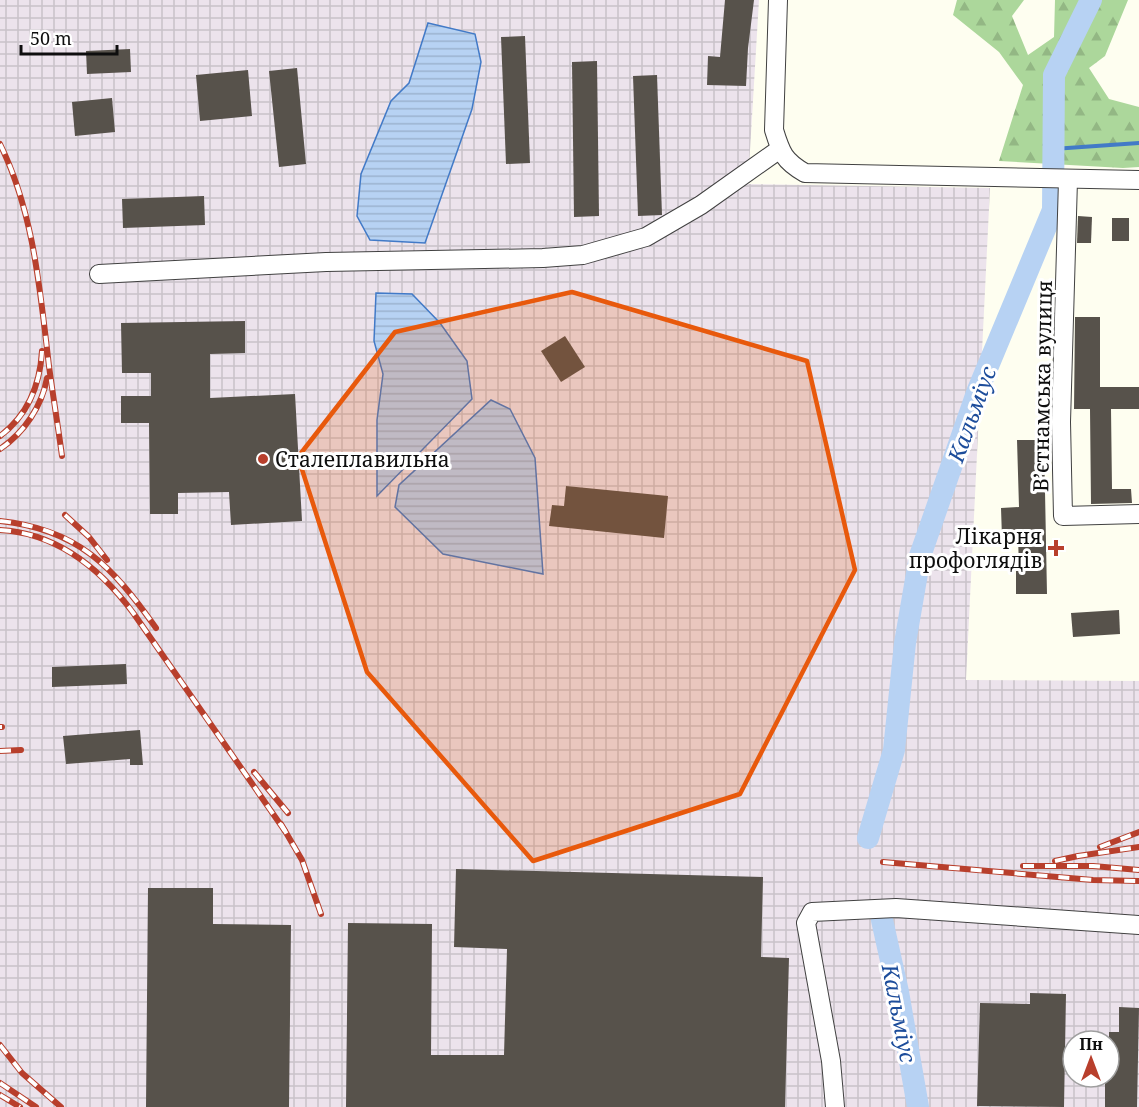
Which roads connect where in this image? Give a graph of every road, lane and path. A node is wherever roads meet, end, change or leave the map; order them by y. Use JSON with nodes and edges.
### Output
{"nodes":[{"id":1,"x":778,"y":0,"type":"edge"},
{"id":2,"x":780,"y":149,"type":"junction"},
{"id":3,"x":1068,"y":180,"type":"junction"},
{"id":4,"x":1139,"y":180,"type":"edge"},
{"id":5,"x":99,"y":274,"type":"dead end"},
{"id":6,"x":1139,"y":514,"type":"edge"},
{"id":7,"x":1139,"y":925,"type":"edge"},
{"id":8,"x":835,"y":1107,"type":"edge"}],
"edges":[{"from":1,"to":2,"type":"street"},
{"from":2,"to":3,"type":"street"},
{"from":2,"to":5,"type":"street"},
{"from":3,"to":4,"type":"street"},
{"from":3,"to":6,"type":"street","name":"В’єтнамська вулиця"},
{"from":7,"to":8,"type":"street"}]}
